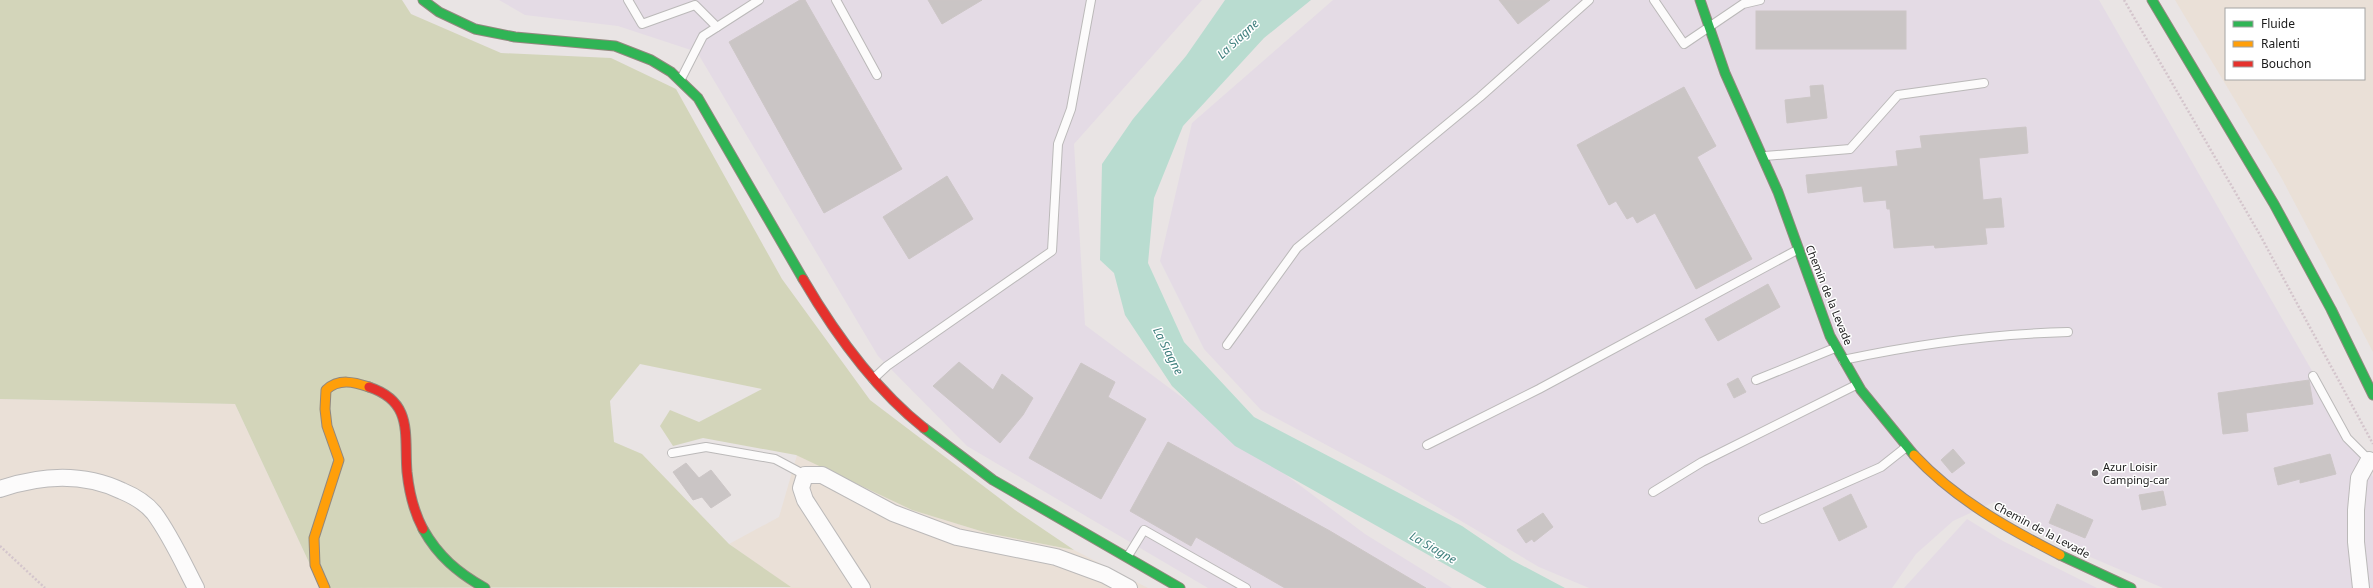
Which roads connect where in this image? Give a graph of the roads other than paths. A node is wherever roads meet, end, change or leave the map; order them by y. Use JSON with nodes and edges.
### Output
{"nodes":[{"id":1,"x":423,"y":0,"type":"edge"},
{"id":2,"x":628,"y":0,"type":"edge"},
{"id":3,"x":759,"y":0,"type":"edge"},
{"id":4,"x":836,"y":0,"type":"edge"},
{"id":5,"x":1091,"y":0,"type":"edge"},
{"id":6,"x":1589,"y":0,"type":"edge"},
{"id":7,"x":1654,"y":0,"type":"edge"},
{"id":8,"x":1700,"y":0,"type":"edge"},
{"id":9,"x":1760,"y":0,"type":"edge"},
{"id":10,"x":2152,"y":0,"type":"edge"},
{"id":11,"x":717,"y":27,"type":"junction"},
{"id":12,"x":1710,"y":29,"type":"junction"},
{"id":13,"x":877,"y":76,"type":"dead end"},
{"id":14,"x":681,"y":79,"type":"junction"},
{"id":15,"x":1984,"y":83,"type":"dead end"},
{"id":16,"x":1762,"y":156,"type":"junction"},
{"id":17,"x":1797,"y":250,"type":"junction"},
{"id":18,"x":2068,"y":332,"type":"dead end"},
{"id":19,"x":1227,"y":345,"type":"dead end"},
{"id":20,"x":1836,"y":348,"type":"junction"},
{"id":21,"x":1843,"y":360,"type":"junction"},
{"id":22,"x":2313,"y":376,"type":"dead end"},
{"id":23,"x":873,"y":379,"type":"junction"},
{"id":24,"x":1756,"y":380,"type":"dead end"},
{"id":25,"x":1856,"y":385,"type":"junction"},
{"id":26,"x":2373,"y":395,"type":"edge"},
{"id":27,"x":1427,"y":445,"type":"dead end"},
{"id":28,"x":1906,"y":447,"type":"junction"},
{"id":29,"x":672,"y":453,"type":"dead end"},
{"id":30,"x":2368,"y":460,"type":"joint"},
{"id":31,"x":805,"y":475,"type":"junction"},
{"id":32,"x":0,"y":489,"type":"edge"},
{"id":33,"x":1653,"y":492,"type":"dead end"},
{"id":34,"x":1763,"y":519,"type":"dead end"},
{"id":35,"x":1128,"y":556,"type":"junction"},
{"id":36,"x":196,"y":588,"type":"edge"},
{"id":37,"x":325,"y":588,"type":"edge"},
{"id":38,"x":486,"y":588,"type":"edge"},
{"id":39,"x":862,"y":588,"type":"edge"},
{"id":40,"x":1129,"y":588,"type":"edge"},
{"id":41,"x":1180,"y":588,"type":"edge"},
{"id":42,"x":1246,"y":588,"type":"edge"},
{"id":43,"x":2131,"y":588,"type":"edge"},
{"id":44,"x":2361,"y":588,"type":"edge"}],
"edges":[{"from":1,"to":14,"type":"street"},
{"from":2,"to":11,"type":"lane"},
{"from":3,"to":11,"type":"lane"},
{"from":4,"to":13,"type":"lane"},
{"from":5,"to":23,"type":"lane"},
{"from":6,"to":19,"type":"lane"},
{"from":7,"to":12,"type":"lane"},
{"from":8,"to":12,"type":"street","name":"Chemin de la Levade"},
{"from":9,"to":12,"type":"lane"},
{"from":10,"to":26,"type":"street"},
{"from":11,"to":14,"type":"lane"},
{"from":12,"to":16,"type":"street","name":"Chemin de la Levade"},
{"from":14,"to":23,"type":"street"},
{"from":15,"to":16,"type":"lane"},
{"from":16,"to":17,"type":"street","name":"Chemin de la Levade"},
{"from":17,"to":20,"type":"street","name":"Chemin de la Levade"},
{"from":17,"to":27,"type":"lane"},
{"from":18,"to":21,"type":"lane"},
{"from":20,"to":21,"type":"street","name":"Chemin de la Levade"},
{"from":20,"to":24,"type":"lane"},
{"from":21,"to":25,"type":"street","name":"Chemin de la Levade"},
{"from":22,"to":30,"type":"lane"},
{"from":23,"to":35,"type":"street"},
{"from":25,"to":28,"type":"street","name":"Chemin de la Levade"},
{"from":25,"to":33,"type":"lane"},
{"from":28,"to":34,"type":"lane"},
{"from":28,"to":43,"type":"street","name":"Chemin de la Levade"},
{"from":29,"to":31,"type":"lane"},
{"from":30,"to":44,"type":"street"},
{"from":31,"to":39,"type":"street"},
{"from":31,"to":40,"type":"street"},
{"from":32,"to":36,"type":"street"},
{"from":35,"to":41,"type":"street"},
{"from":35,"to":42,"type":"lane"},
{"from":37,"to":38,"type":"street"}]}
